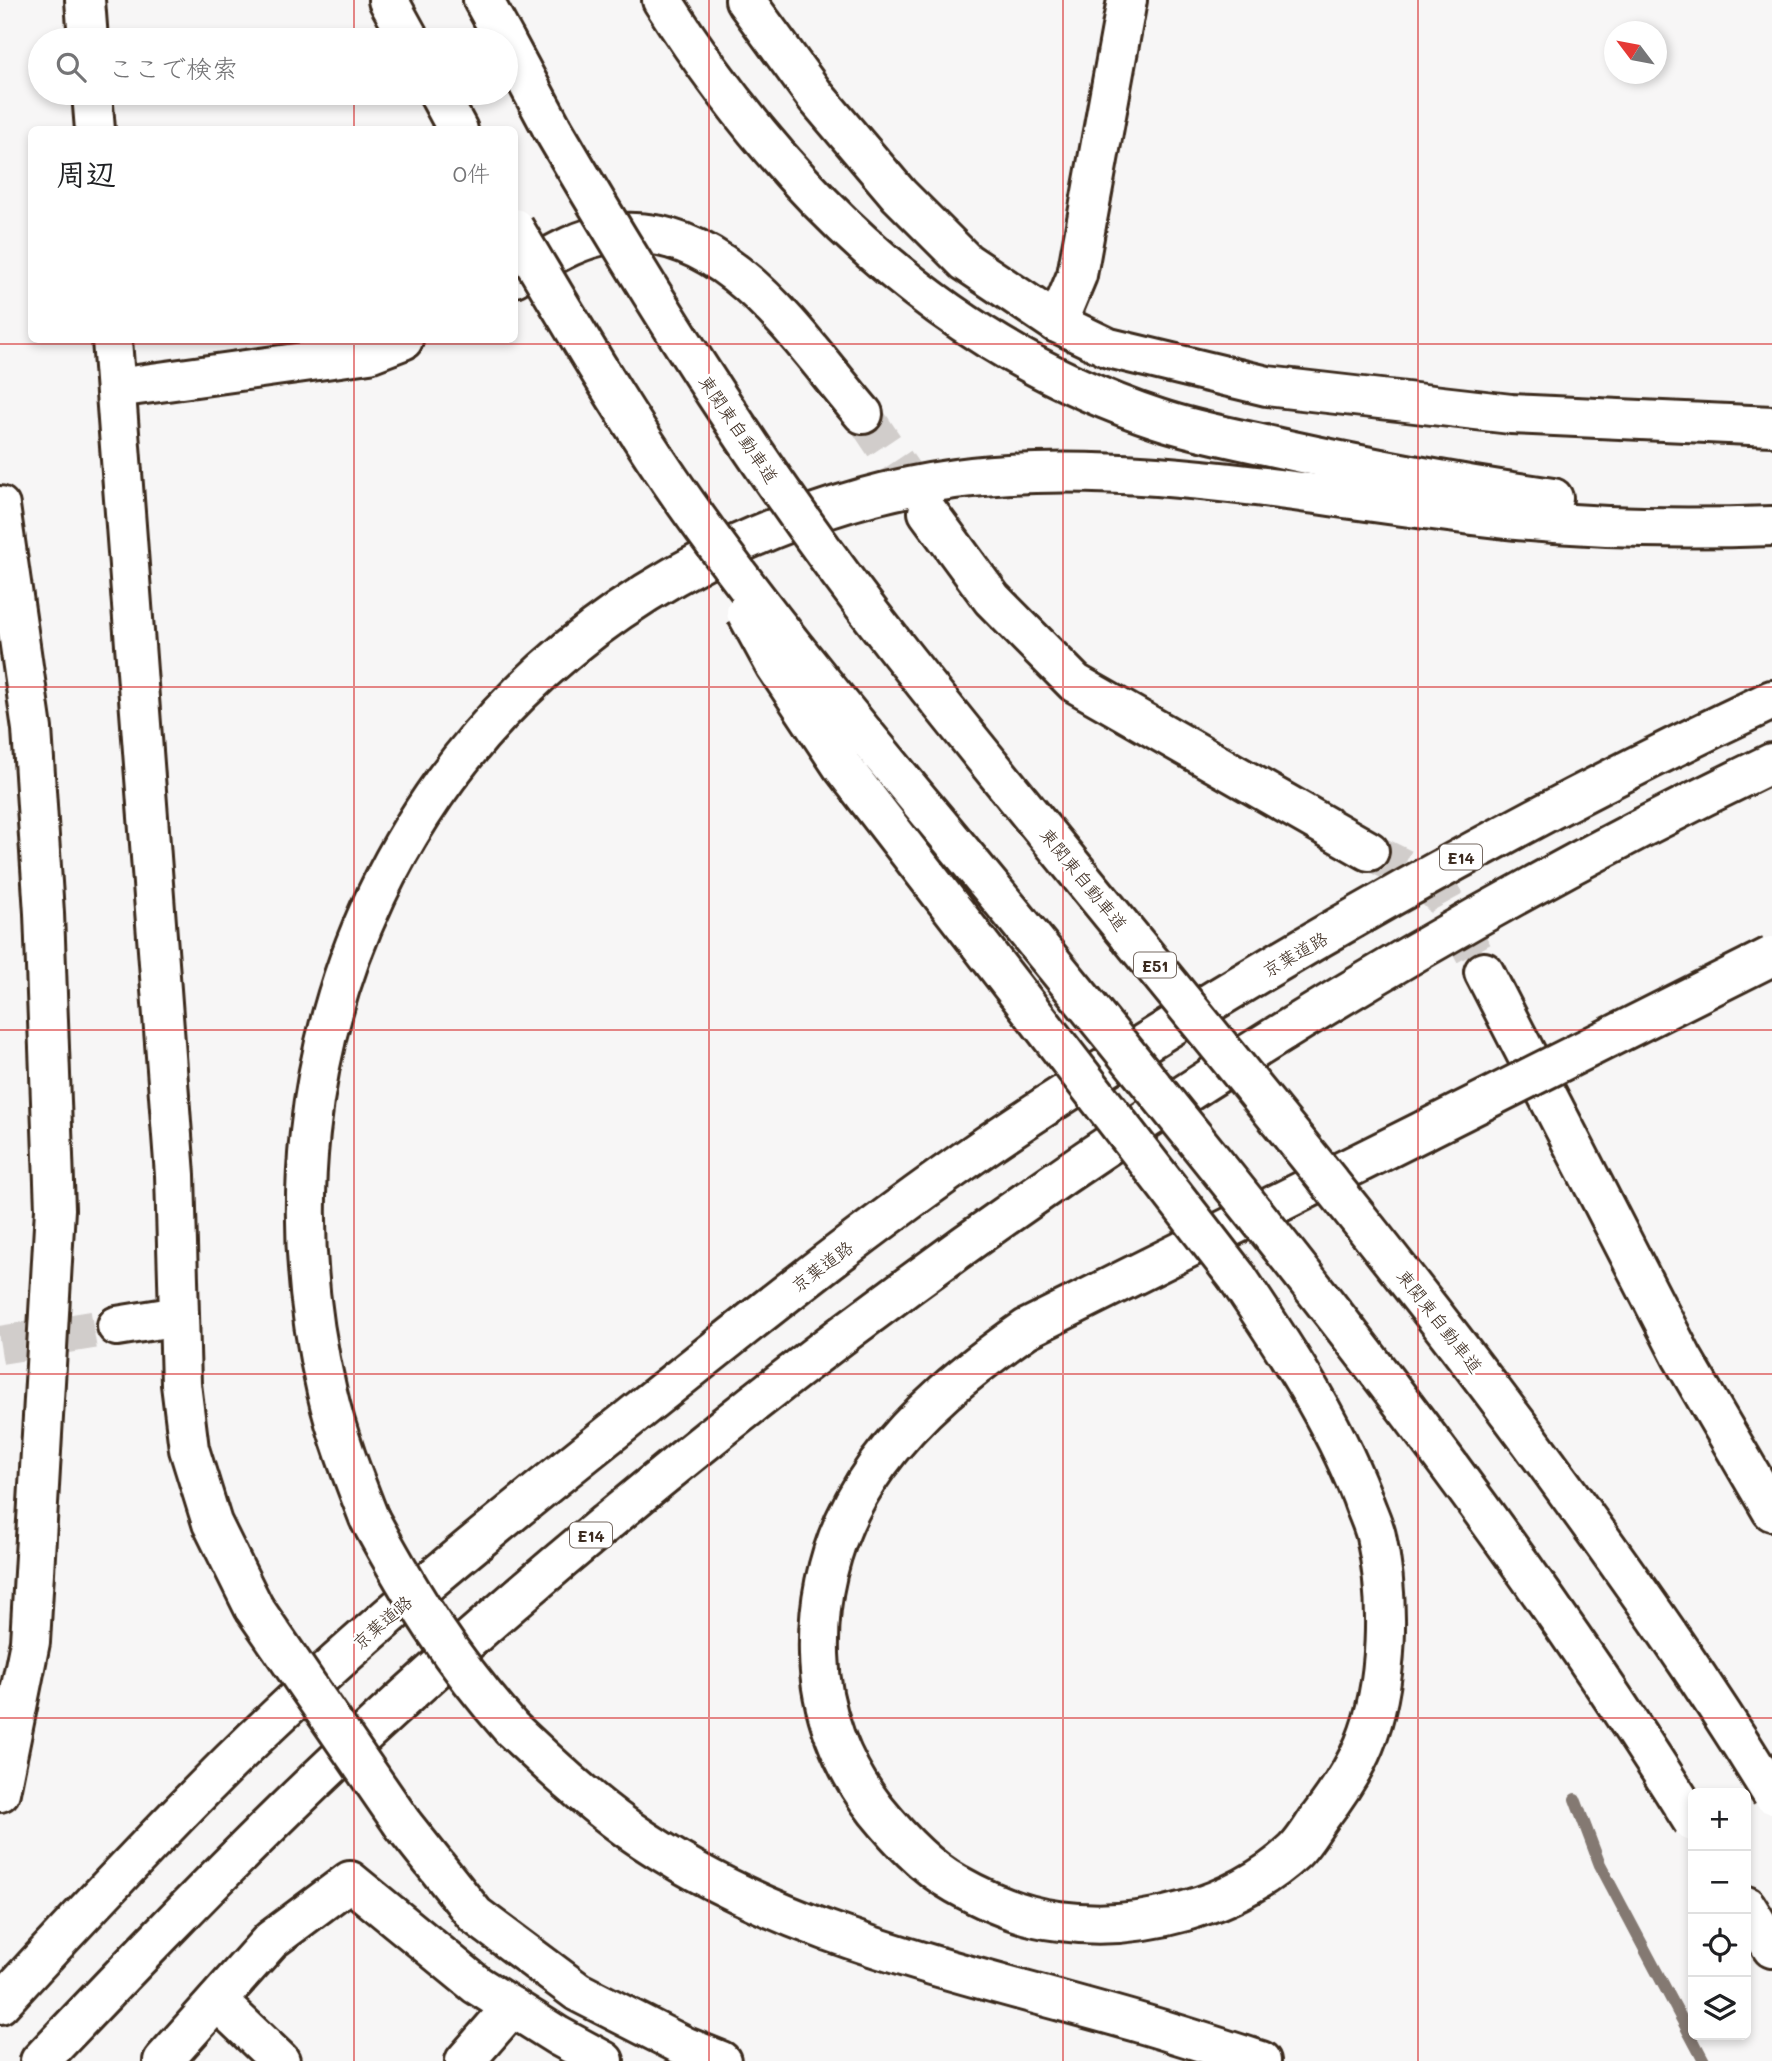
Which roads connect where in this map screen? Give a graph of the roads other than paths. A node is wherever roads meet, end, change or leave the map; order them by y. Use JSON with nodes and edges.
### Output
{"nodes":[{"id":1,"x":85,"y":0,"type":"edge"},
{"id":2,"x":388,"y":0,"type":"edge"},
{"id":3,"x":483,"y":0,"type":"edge"},
{"id":4,"x":662,"y":0,"type":"edge"},
{"id":5,"x":745,"y":0,"type":"edge"},
{"id":6,"x":1127,"y":0,"type":"edge"},
{"id":7,"x":87,"y":28,"type":"edge"},
{"id":8,"x":403,"y":28,"type":"edge"},
{"id":9,"x":498,"y":28,"type":"edge"},
{"id":10,"x":518,"y":65,"type":"edge"},
{"id":11,"x":93,"y":105,"type":"edge"},
{"id":12,"x":444,"y":105,"type":"edge"},
{"id":13,"x":95,"y":126,"type":"edge"},
{"id":14,"x":456,"y":126,"type":"edge"},
{"id":15,"x":518,"y":236,"type":"edge"},
{"id":16,"x":518,"y":275,"type":"edge"},
{"id":17,"x":1058,"y":323,"type":"junction"},
{"id":18,"x":112,"y":343,"type":"edge"},
{"id":19,"x":395,"y":343,"type":"edge"},
{"id":20,"x":116,"y":388,"type":"junction"},
{"id":21,"x":863,"y":414,"type":"tunnel mouth"},
{"id":22,"x":1772,"y":426,"type":"edge"},
{"id":23,"x":0,"y":506,"type":"edge"},
{"id":24,"x":929,"y":512,"type":"tunnel mouth"},
{"id":25,"x":1772,"y":514,"type":"edge"},
{"id":26,"x":694,"y":515,"type":"junction"},
{"id":27,"x":1772,"y":526,"type":"edge"},
{"id":28,"x":1772,"y":699,"type":"edge"},
{"id":29,"x":1772,"y":763,"type":"edge"},
{"id":30,"x":1369,"y":851,"type":"tunnel mouth"},
{"id":31,"x":1772,"y":956,"type":"edge"},
{"id":32,"x":1483,"y":972,"type":"tunnel mouth"},
{"id":33,"x":179,"y":1316,"type":"junction"},
{"id":34,"x":117,"y":1326,"type":"tunnel mouth"},
{"id":35,"x":1772,"y":1511,"type":"edge"},
{"id":36,"x":0,"y":1791,"type":"edge"},
{"id":37,"x":1772,"y":1794,"type":"edge"},
{"id":38,"x":1688,"y":1815,"type":"edge"},
{"id":39,"x":1751,"y":1914,"type":"edge"},
{"id":40,"x":1772,"y":1948,"type":"edge"},
{"id":41,"x":217,"y":2001,"type":"junction"},
{"id":42,"x":0,"y":2004,"type":"edge"},
{"id":43,"x":512,"y":2007,"type":"junction"},
{"id":44,"x":40,"y":2061,"type":"edge"},
{"id":45,"x":163,"y":2061,"type":"edge"},
{"id":46,"x":280,"y":2061,"type":"edge"},
{"id":47,"x":465,"y":2061,"type":"edge"},
{"id":48,"x":604,"y":2061,"type":"edge"},
{"id":49,"x":722,"y":2061,"type":"edge"},
{"id":50,"x":1261,"y":2061,"type":"edge"}],
"edges":[{"from":1,"to":7,"type":"main road"},
{"from":2,"to":8,"type":"main road"},
{"from":3,"to":9,"type":"main road","name":"東関東自動車道","number":"E51"},
{"from":4,"to":25,"type":"main road"},
{"from":5,"to":17,"type":"main road"},
{"from":6,"to":17,"type":"main road"},
{"from":10,"to":37,"type":"main road","name":"東関東自動車道","number":"E51","bridge":true},
{"from":11,"to":13,"type":"main road"},
{"from":12,"to":14,"type":"main road"},
{"from":15,"to":26,"type":"main road","bridge":true},
{"from":16,"to":21,"type":"main road"},
{"from":17,"to":22,"type":"main road"},
{"from":18,"to":20,"type":"main road"},
{"from":19,"to":20,"type":"main road"},
{"from":20,"to":33,"type":"main road"},
{"from":23,"to":36,"type":"main road"},
{"from":24,"to":30,"type":"main road"},
{"from":26,"to":31,"type":"main road","bridge":true},
{"from":26,"to":38,"type":"main road","bridge":true},
{"from":27,"to":50,"type":"main road","bridge":true},
{"from":28,"to":42,"type":"main road","name":"京葉道路","number":"E14"},
{"from":29,"to":44,"type":"main road","number":"E14"},
{"from":32,"to":35,"type":"main road"},
{"from":33,"to":34,"type":"main road"},
{"from":33,"to":49,"type":"main road","bridge":true},
{"from":39,"to":40,"type":"main road"},
{"from":41,"to":43,"type":"main road"},
{"from":41,"to":45,"type":"main road"},
{"from":41,"to":46,"type":"main road"},
{"from":43,"to":47,"type":"main road"},
{"from":43,"to":48,"type":"main road"}]}
